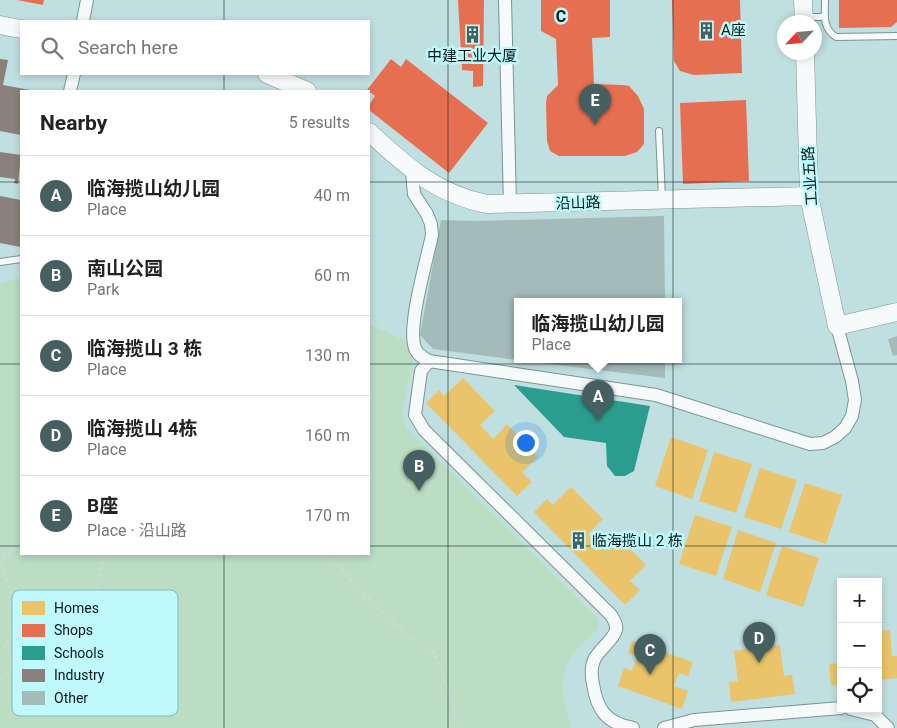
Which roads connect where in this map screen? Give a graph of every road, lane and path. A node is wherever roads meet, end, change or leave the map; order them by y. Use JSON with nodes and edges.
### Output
{"nodes":[{"id":1,"x":87,"y":0,"type":"edge"},
{"id":2,"x":506,"y":0,"type":"edge"},
{"id":3,"x":824,"y":0,"type":"edge"},
{"id":4,"x":804,"y":13,"type":"edge"},
{"id":5,"x":825,"y":16,"type":"junction"},
{"id":6,"x":83,"y":20,"type":"edge"},
{"id":7,"x":0,"y":25,"type":"edge"},
{"id":8,"x":20,"y":28,"type":"edge"},
{"id":9,"x":897,"y":36,"type":"edge"},
{"id":10,"x":805,"y":60,"type":"edge"},
{"id":11,"x":74,"y":75,"type":"edge"},
{"id":12,"x":269,"y":75,"type":"edge"},
{"id":13,"x":70,"y":90,"type":"edge"},
{"id":14,"x":305,"y":90,"type":"edge"},
{"id":15,"x":659,"y":131,"type":"dead end"},
{"id":16,"x":370,"y":133,"type":"edge"},
{"id":17,"x":412,"y":172,"type":"junction"},
{"id":18,"x":809,"y":196,"type":"junction"},
{"id":19,"x":662,"y":200,"type":"junction"},
{"id":20,"x":510,"y":205,"type":"junction"},
{"id":21,"x":20,"y":259,"type":"edge"},
{"id":22,"x":0,"y":262,"type":"edge"},
{"id":23,"x":897,"y":312,"type":"edge"},
{"id":24,"x":837,"y":326,"type":"junction"},
{"id":25,"x":429,"y":361,"type":"junction"},
{"id":26,"x":20,"y":547,"type":"edge"},
{"id":27,"x":106,"y":555,"type":"edge"},
{"id":28,"x":330,"y":555,"type":"edge"},
{"id":29,"x":95,"y":590,"type":"edge"},
{"id":30,"x":12,"y":599,"type":"edge"},
{"id":31,"x":11,"y":632,"type":"edge"},
{"id":32,"x":12,"y":662,"type":"edge"},
{"id":33,"x":12,"y":669,"type":"edge"},
{"id":34,"x":0,"y":679,"type":"edge"},
{"id":35,"x":837,"y":708,"type":"edge"},
{"id":36,"x":867,"y":713,"type":"edge"},
{"id":37,"x":458,"y":728,"type":"edge"},
{"id":38,"x":634,"y":728,"type":"edge"},
{"id":39,"x":664,"y":728,"type":"edge"},
{"id":40,"x":888,"y":728,"type":"edge"}],
"edges":[{"from":1,"to":6,"type":"street"},
{"from":2,"to":20,"type":"street"},
{"from":3,"to":5,"type":"lane"},
{"from":4,"to":5,"type":"lane"},
{"from":5,"to":9,"type":"lane"},
{"from":7,"to":8,"type":"street"},
{"from":10,"to":18,"type":"street","name":"工业五路"},
{"from":11,"to":13,"type":"street"},
{"from":12,"to":14,"type":"street"},
{"from":15,"to":19,"type":"lane"},
{"from":16,"to":17,"type":"street","name":"沿山路"},
{"from":17,"to":20,"type":"street","name":"沿山路"},
{"from":17,"to":25,"type":"street"},
{"from":18,"to":19,"type":"street","name":"沿山路"},
{"from":18,"to":24,"type":"street","name":"工业五路"},
{"from":19,"to":20,"type":"street","name":"沿山路"},
{"from":21,"to":22,"type":"lane"},
{"from":23,"to":24,"type":"street"},
{"from":24,"to":25,"type":"street"},
{"from":25,"to":38,"type":"street"},
{"from":26,"to":30,"type":"path"},
{"from":27,"to":29,"type":"path"},
{"from":28,"to":37,"type":"path"},
{"from":31,"to":32,"type":"path"},
{"from":33,"to":34,"type":"path"},
{"from":35,"to":39,"type":"street"},
{"from":36,"to":40,"type":"street"}]}
